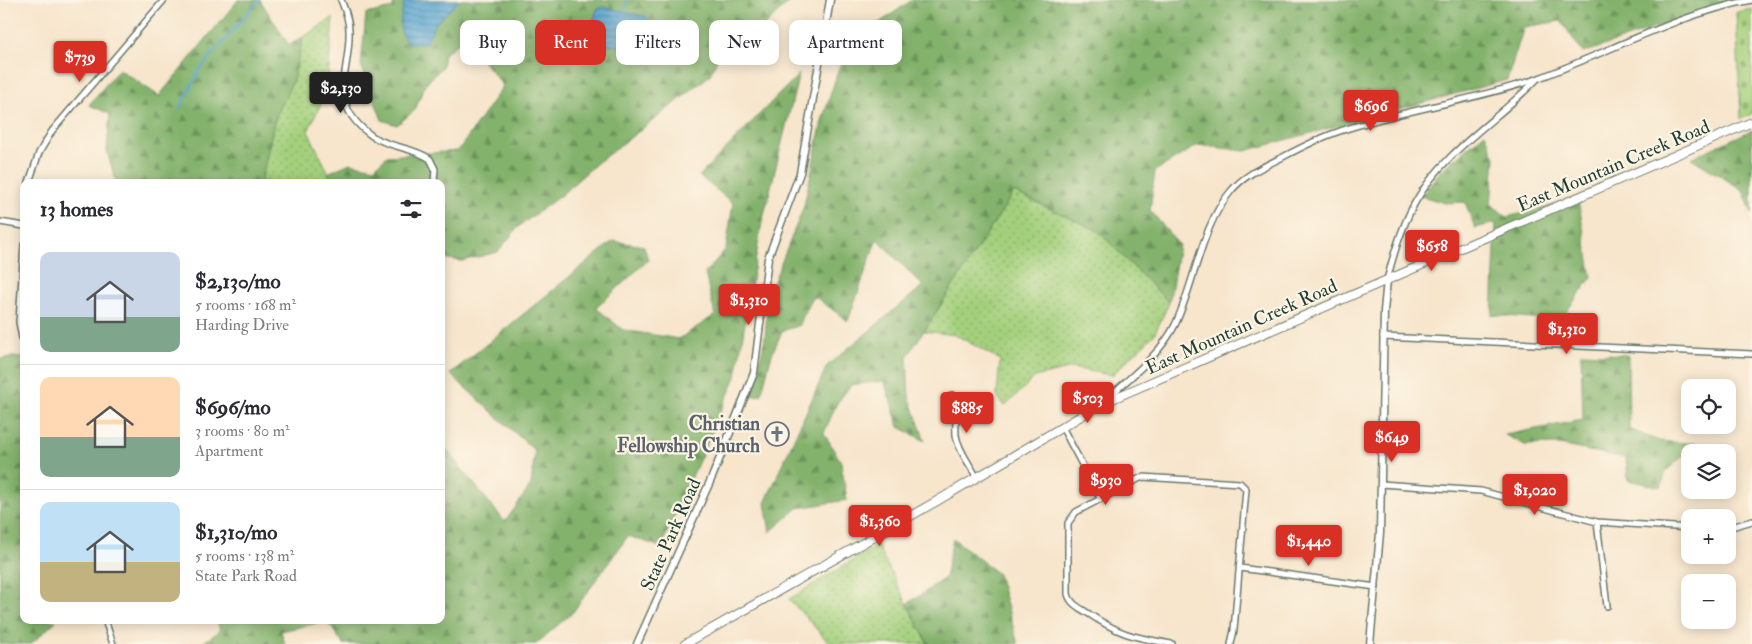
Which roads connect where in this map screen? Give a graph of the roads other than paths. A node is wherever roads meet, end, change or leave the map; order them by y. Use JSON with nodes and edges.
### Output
{"nodes":[{"id":1,"x":164,"y":0,"type":"edge"},
{"id":2,"x":341,"y":0,"type":"edge"},
{"id":3,"x":830,"y":0,"type":"edge"},
{"id":4,"x":1752,"y":0,"type":"edge"},
{"id":5,"x":1538,"y":78,"type":"junction"},
{"id":6,"x":1752,"y":122,"type":"edge"},
{"id":7,"x":30,"y":179,"type":"edge"},
{"id":8,"x":434,"y":179,"type":"edge"},
{"id":9,"x":0,"y":222,"type":"edge"},
{"id":10,"x":20,"y":225,"type":"edge"},
{"id":11,"x":1387,"y":280,"type":"junction"},
{"id":12,"x":20,"y":307,"type":"edge"},
{"id":13,"x":20,"y":327,"type":"edge"},
{"id":14,"x":1383,"y":337,"type":"junction"},
{"id":15,"x":1752,"y":354,"type":"edge"},
{"id":16,"x":952,"y":395,"type":"dead end"},
{"id":17,"x":1103,"y":403,"type":"junction"},
{"id":18,"x":1062,"y":427,"type":"junction"},
{"id":19,"x":977,"y":478,"type":"junction"},
{"id":20,"x":1381,"y":484,"type":"junction"},
{"id":21,"x":1100,"y":498,"type":"junction"},
{"id":22,"x":1752,"y":521,"type":"edge"},
{"id":23,"x":1597,"y":522,"type":"junction"},
{"id":24,"x":1736,"y":526,"type":"edge"},
{"id":25,"x":1681,"y":527,"type":"edge"},
{"id":26,"x":1240,"y":568,"type":"junction"},
{"id":27,"x":1376,"y":587,"type":"junction"},
{"id":28,"x":1607,"y":606,"type":"dead end"},
{"id":29,"x":106,"y":624,"type":"edge"},
{"id":30,"x":113,"y":644,"type":"edge"},
{"id":31,"x":637,"y":644,"type":"edge"},
{"id":32,"x":685,"y":644,"type":"edge"},
{"id":33,"x":1172,"y":644,"type":"edge"},
{"id":34,"x":1231,"y":644,"type":"edge"},
{"id":35,"x":1370,"y":644,"type":"edge"}],
"edges":[{"from":1,"to":7,"type":"street"},
{"from":2,"to":8,"type":"street"},
{"from":3,"to":31,"type":"street","name":"State Park Road"},
{"from":4,"to":5,"type":"street"},
{"from":5,"to":11,"type":"street"},
{"from":5,"to":17,"type":"street"},
{"from":6,"to":11,"type":"main road","name":"East Mountain Creek Road"},
{"from":9,"to":10,"type":"street"},
{"from":11,"to":14,"type":"street"},
{"from":11,"to":17,"type":"main road","name":"East Mountain Creek Road"},
{"from":12,"to":13,"type":"street"},
{"from":14,"to":15,"type":"street"},
{"from":14,"to":20,"type":"street"},
{"from":16,"to":19,"type":"street"},
{"from":17,"to":18,"type":"main road","name":"East Mountain Creek Road"},
{"from":18,"to":19,"type":"main road","name":"East Mountain Creek Road"},
{"from":18,"to":21,"type":"street"},
{"from":19,"to":32,"type":"main road","name":"East Mountain Creek Road"},
{"from":20,"to":23,"type":"street"},
{"from":20,"to":27,"type":"street"},
{"from":21,"to":26,"type":"street"},
{"from":21,"to":33,"type":"street"},
{"from":22,"to":24,"type":"street"},
{"from":23,"to":25,"type":"street"},
{"from":23,"to":28,"type":"street"},
{"from":26,"to":27,"type":"street"},
{"from":26,"to":34,"type":"street"},
{"from":27,"to":35,"type":"street"},
{"from":29,"to":30,"type":"street"}]}
